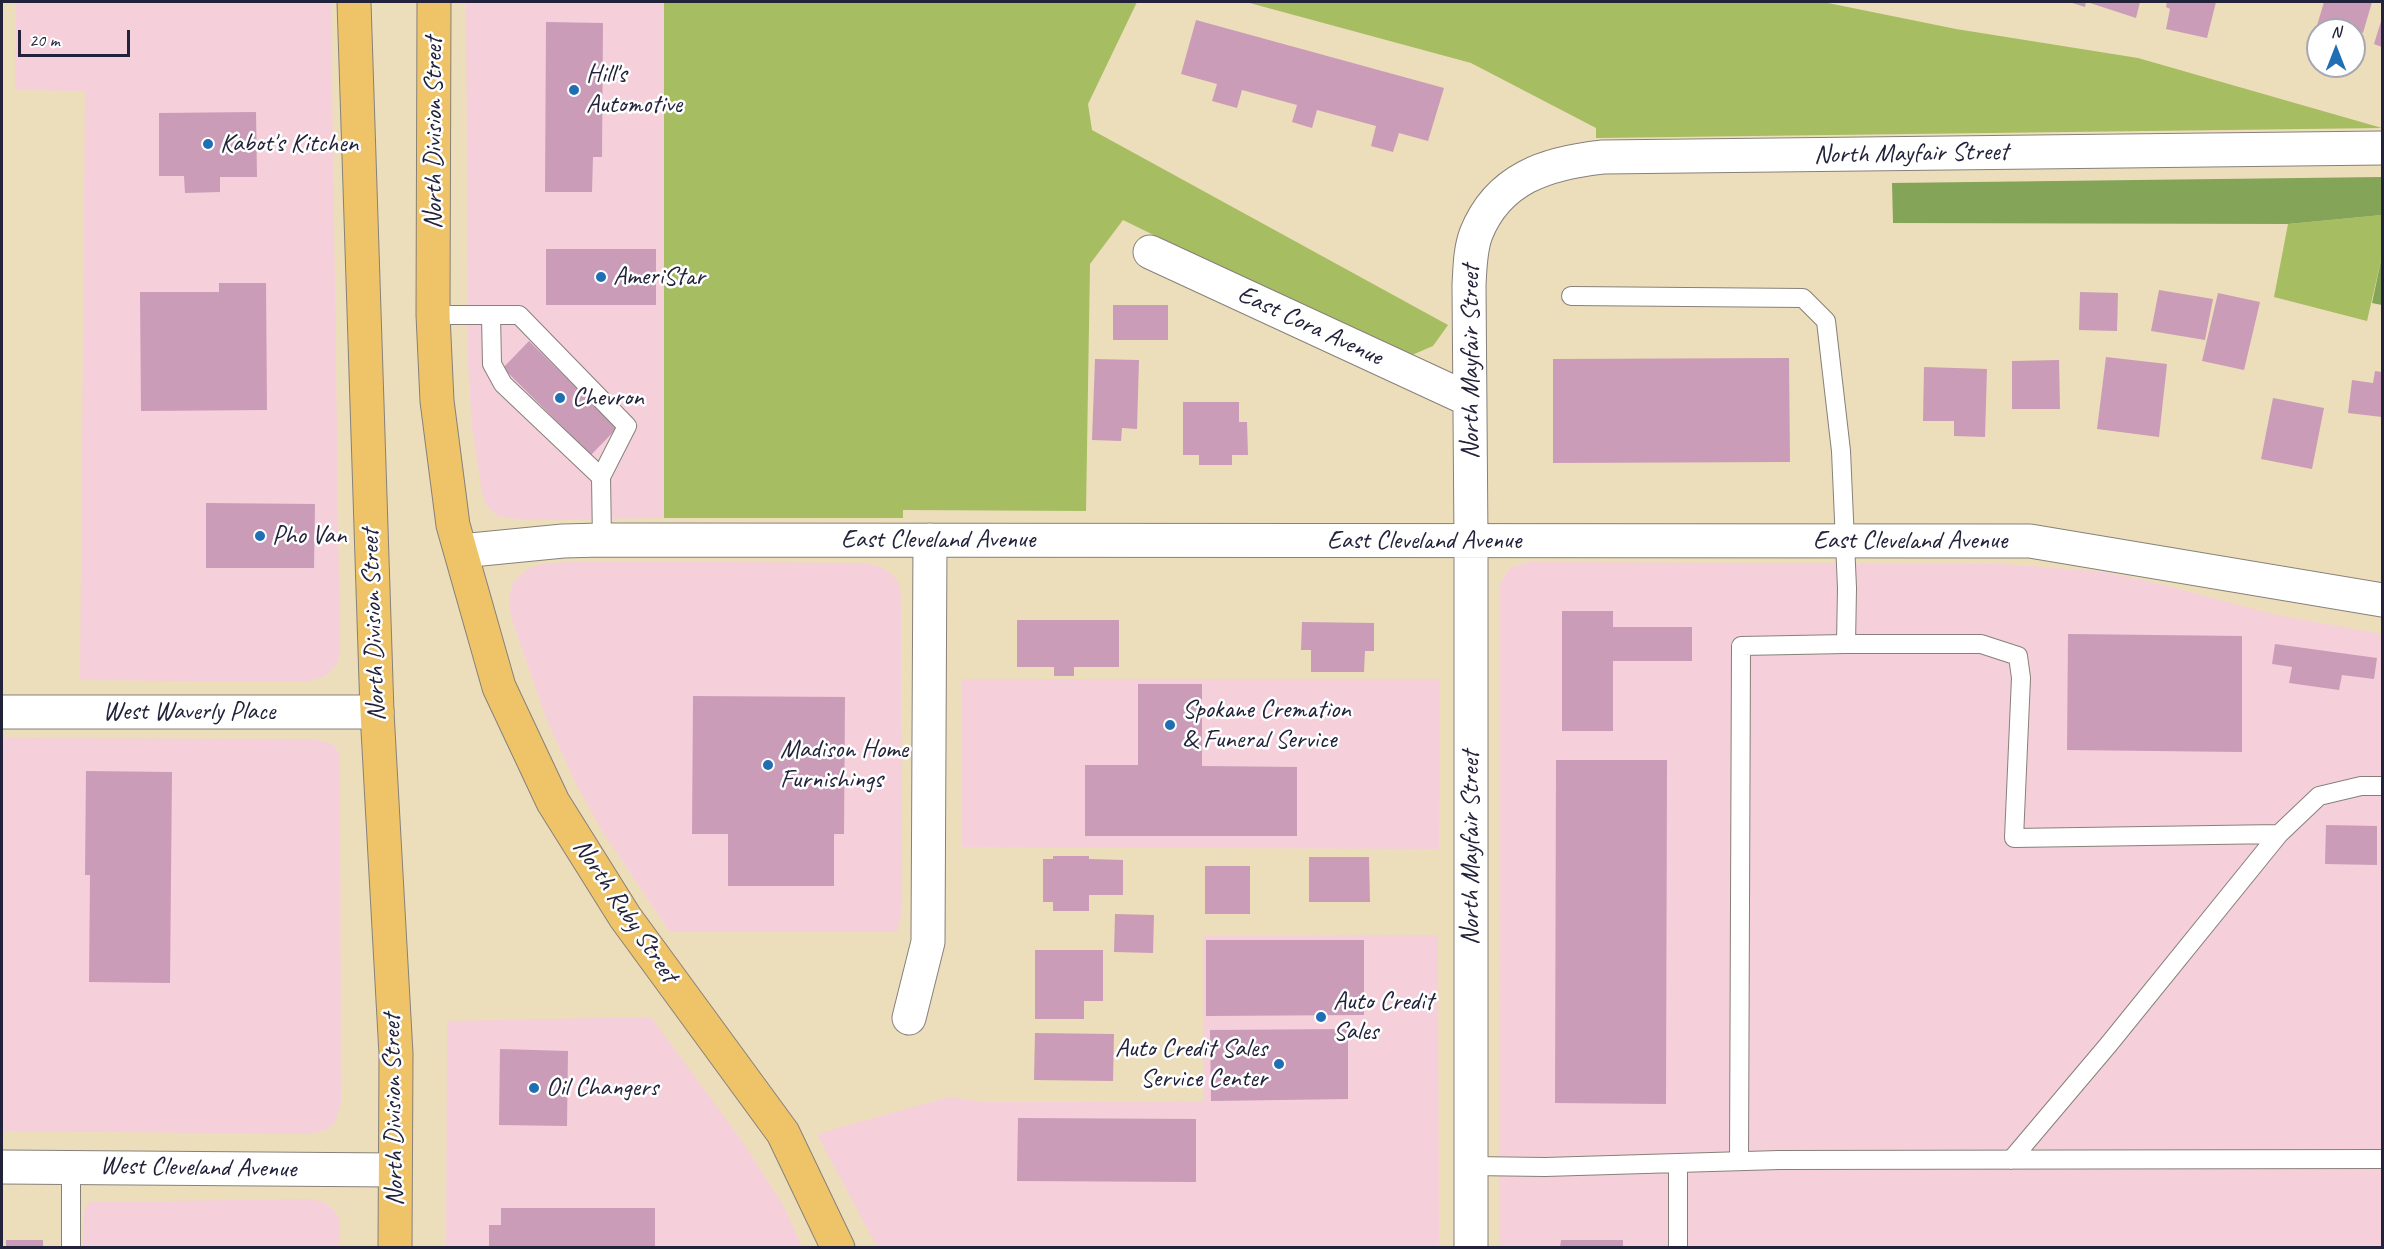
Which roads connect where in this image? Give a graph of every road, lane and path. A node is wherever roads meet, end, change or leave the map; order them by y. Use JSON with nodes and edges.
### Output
{"nodes":[{"id":1,"x":354,"y":2,"type":"edge"},
{"id":2,"x":434,"y":2,"type":"edge"},
{"id":3,"x":2382,"y":148,"type":"edge"},
{"id":4,"x":1150,"y":252,"type":"dead end"},
{"id":5,"x":1571,"y":296,"type":"dead end"},
{"id":6,"x":433,"y":315,"type":"junction"},
{"id":7,"x":491,"y":315,"type":"junction"},
{"id":8,"x":1470,"y":400,"type":"junction"},
{"id":9,"x":601,"y":477,"type":"junction"},
{"id":10,"x":602,"y":540,"type":"junction"},
{"id":11,"x":930,"y":540,"type":"junction"},
{"id":12,"x":1471,"y":541,"type":"junction"},
{"id":13,"x":1845,"y":542,"type":"junction"},
{"id":14,"x":461,"y":551,"type":"junction"},
{"id":15,"x":2382,"y":600,"type":"edge"},
{"id":16,"x":1846,"y":644,"type":"junction"},
{"id":17,"x":2,"y":712,"type":"edge"},
{"id":18,"x":376,"y":712,"type":"junction"},
{"id":19,"x":2382,"y":786,"type":"edge"},
{"id":20,"x":2279,"y":834,"type":"junction"},
{"id":21,"x":909,"y":1018,"type":"dead end"},
{"id":22,"x":2382,"y":1159,"type":"edge"},
{"id":23,"x":2011,"y":1160,"type":"junction"},
{"id":24,"x":1738,"y":1161,"type":"junction"},
{"id":25,"x":1678,"y":1163,"type":"junction"},
{"id":26,"x":1471,"y":1166,"type":"junction"},
{"id":27,"x":2,"y":1167,"type":"edge"},
{"id":28,"x":71,"y":1167,"type":"junction"},
{"id":29,"x":394,"y":1170,"type":"junction"},
{"id":30,"x":71,"y":1248,"type":"edge"},
{"id":31,"x":395,"y":1248,"type":"edge"},
{"id":32,"x":838,"y":1248,"type":"edge"},
{"id":33,"x":1471,"y":1248,"type":"edge"},
{"id":34,"x":1678,"y":1248,"type":"edge"}],
"edges":[{"from":1,"to":18,"type":"main road","name":"North Division Street"},
{"from":2,"to":6,"type":"main road","name":"North Division Street"},
{"from":3,"to":8,"type":"street","name":"North Mayfair Street"},
{"from":4,"to":8,"type":"street","name":"East Cora Avenue"},
{"from":5,"to":13,"type":"lane"},
{"from":6,"to":7,"type":"lane"},
{"from":6,"to":14,"type":"main road","name":"North Division Street"},
{"from":7,"to":9,"type":"lane"},
{"from":7,"to":9,"type":"lane"},
{"from":8,"to":12,"type":"street","name":"North Mayfair Street"},
{"from":9,"to":10,"type":"lane"},
{"from":10,"to":11,"type":"street","name":"East Cleveland Avenue"},
{"from":10,"to":14,"type":"street","name":"East Cleveland Avenue"},
{"from":11,"to":12,"type":"street","name":"East Cleveland Avenue"},
{"from":11,"to":21,"type":"street"},
{"from":12,"to":13,"type":"street","name":"East Cleveland Avenue"},
{"from":12,"to":26,"type":"street","name":"North Mayfair Street"},
{"from":13,"to":15,"type":"street","name":"East Cleveland Avenue"},
{"from":13,"to":16,"type":"lane"},
{"from":14,"to":32,"type":"main road","name":"North Ruby Street"},
{"from":16,"to":20,"type":"lane"},
{"from":16,"to":24,"type":"lane"},
{"from":17,"to":18,"type":"street","name":"West Waverly Place"},
{"from":18,"to":29,"type":"main road","name":"North Division Street"},
{"from":19,"to":20,"type":"lane"},
{"from":20,"to":23,"type":"lane"},
{"from":22,"to":23,"type":"lane"},
{"from":23,"to":24,"type":"lane"},
{"from":24,"to":25,"type":"lane"},
{"from":25,"to":26,"type":"lane"},
{"from":25,"to":34,"type":"lane"},
{"from":26,"to":33,"type":"street","name":"North Mayfair Street"},
{"from":27,"to":28,"type":"street","name":"West Cleveland Avenue"},
{"from":28,"to":29,"type":"street","name":"West Cleveland Avenue"},
{"from":28,"to":30,"type":"lane"},
{"from":29,"to":31,"type":"main road","name":"North Division Street"}]}
